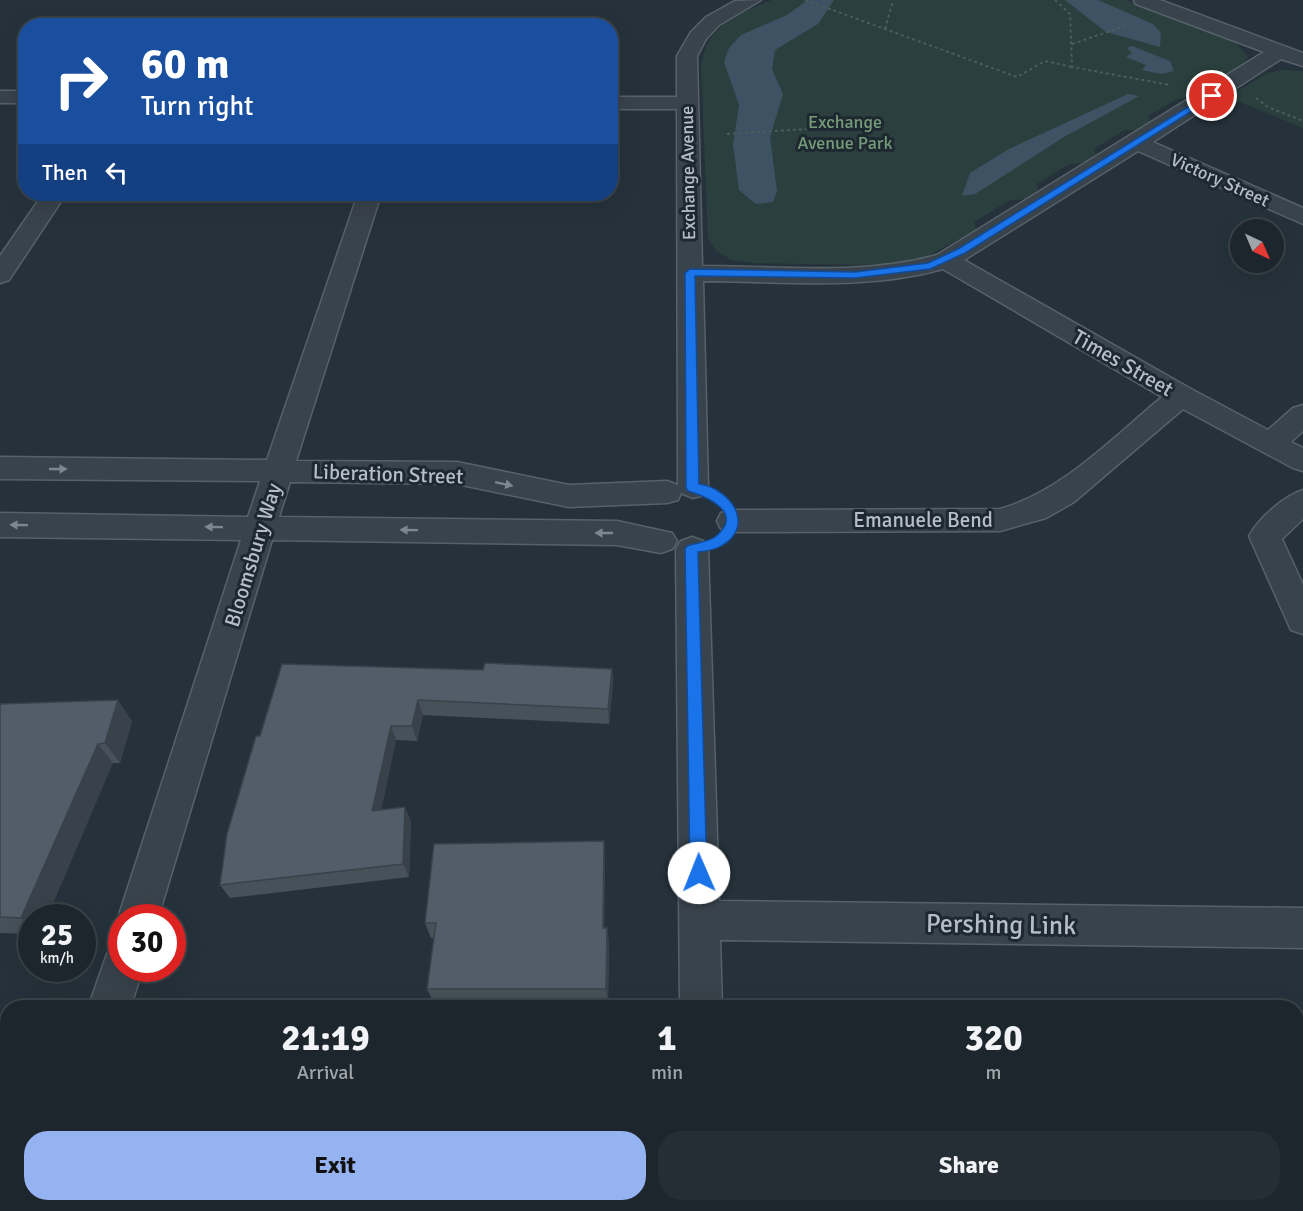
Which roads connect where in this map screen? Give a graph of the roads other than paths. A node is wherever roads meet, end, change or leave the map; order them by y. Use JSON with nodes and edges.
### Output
{"nodes":[{"id":1,"x":752,"y":0,"type":"edge"},
{"id":2,"x":1143,"y":0,"type":"edge"},
{"id":3,"x":1175,"y":4,"type":"edge"},
{"id":4,"x":720,"y":5,"type":"edge"},
{"id":5,"x":1279,"y":51,"type":"junction"},
{"id":6,"x":1303,"y":60,"type":"edge"},
{"id":7,"x":0,"y":97,"type":"edge"},
{"id":8,"x":18,"y":98,"type":"edge"},
{"id":9,"x":618,"y":103,"type":"edge"},
{"id":10,"x":688,"y":103,"type":"junction"},
{"id":11,"x":1136,"y":142,"type":"junction"},
{"id":12,"x":49,"y":201,"type":"edge"},
{"id":13,"x":368,"y":201,"type":"edge"},
{"id":14,"x":1303,"y":217,"type":"edge"},
{"id":15,"x":946,"y":260,"type":"junction"},
{"id":16,"x":690,"y":273,"type":"junction"},
{"id":17,"x":0,"y":275,"type":"edge"},
{"id":18,"x":1182,"y":396,"type":"junction"},
{"id":19,"x":1303,"y":415,"type":"edge"},
{"id":20,"x":1271,"y":443,"type":"junction"},
{"id":21,"x":1303,"y":461,"type":"edge"},
{"id":22,"x":0,"y":468,"type":"edge"},
{"id":23,"x":278,"y":471,"type":"junction"},
{"id":24,"x":680,"y":490,"type":"junction"},
{"id":25,"x":1303,"y":501,"type":"edge"},
{"id":26,"x":732,"y":521,"type":"junction"},
{"id":27,"x":0,"y":525,"type":"edge"},
{"id":28,"x":262,"y":528,"type":"junction"},
{"id":29,"x":676,"y":545,"type":"junction"},
{"id":30,"x":1303,"y":621,"type":"edge"},
{"id":31,"x":142,"y":904,"type":"edge"},
{"id":32,"x":700,"y":920,"type":"junction"},
{"id":33,"x":1303,"y":928,"type":"edge"},
{"id":34,"x":118,"y":982,"type":"edge"},
{"id":35,"x":112,"y":1000,"type":"edge"},
{"id":36,"x":700,"y":1000,"type":"edge"}],
"edges":[{"from":1,"to":4,"type":"street","name":"Exchange Avenue"},
{"from":2,"to":3,"type":"street"},
{"from":3,"to":5,"type":"street"},
{"from":4,"to":10,"type":"street","name":"Exchange Avenue"},
{"from":5,"to":6,"type":"street"},
{"from":5,"to":11,"type":"street"},
{"from":7,"to":8,"type":"street"},
{"from":9,"to":10,"type":"street"},
{"from":10,"to":16,"type":"street","name":"Exchange Avenue"},
{"from":11,"to":14,"type":"street","name":"Victory Street"},
{"from":11,"to":15,"type":"street"},
{"from":12,"to":17,"type":"street"},
{"from":13,"to":23,"type":"street","name":"Bloomsbury Way"},
{"from":15,"to":16,"type":"street"},
{"from":15,"to":18,"type":"street","name":"Times Street"},
{"from":16,"to":24,"type":"street","name":"Exchange Avenue"},
{"from":18,"to":20,"type":"street","name":"Times Street"},
{"from":18,"to":26,"type":"street","name":"Emanuele Bend"},
{"from":19,"to":20,"type":"street"},
{"from":20,"to":21,"type":"street","name":"Times Street"},
{"from":22,"to":23,"type":"street","name":"Liberation Street","one_way":true},
{"from":23,"to":24,"type":"street","name":"Liberation Street","one_way":true},
{"from":23,"to":28,"type":"street","name":"Bloomsbury Way"},
{"from":24,"to":26,"type":"street"},
{"from":24,"to":29,"type":"street"},
{"from":25,"to":30,"type":"street"},
{"from":26,"to":29,"type":"street"},
{"from":28,"to":27,"type":"street","one_way":true},
{"from":29,"to":28,"type":"street","one_way":true},
{"from":28,"to":31,"type":"street","name":"Bloomsbury Way"},
{"from":29,"to":32,"type":"street"},
{"from":32,"to":33,"type":"street","name":"Pershing Link"},
{"from":32,"to":36,"type":"street"},
{"from":34,"to":35,"type":"street"}]}
